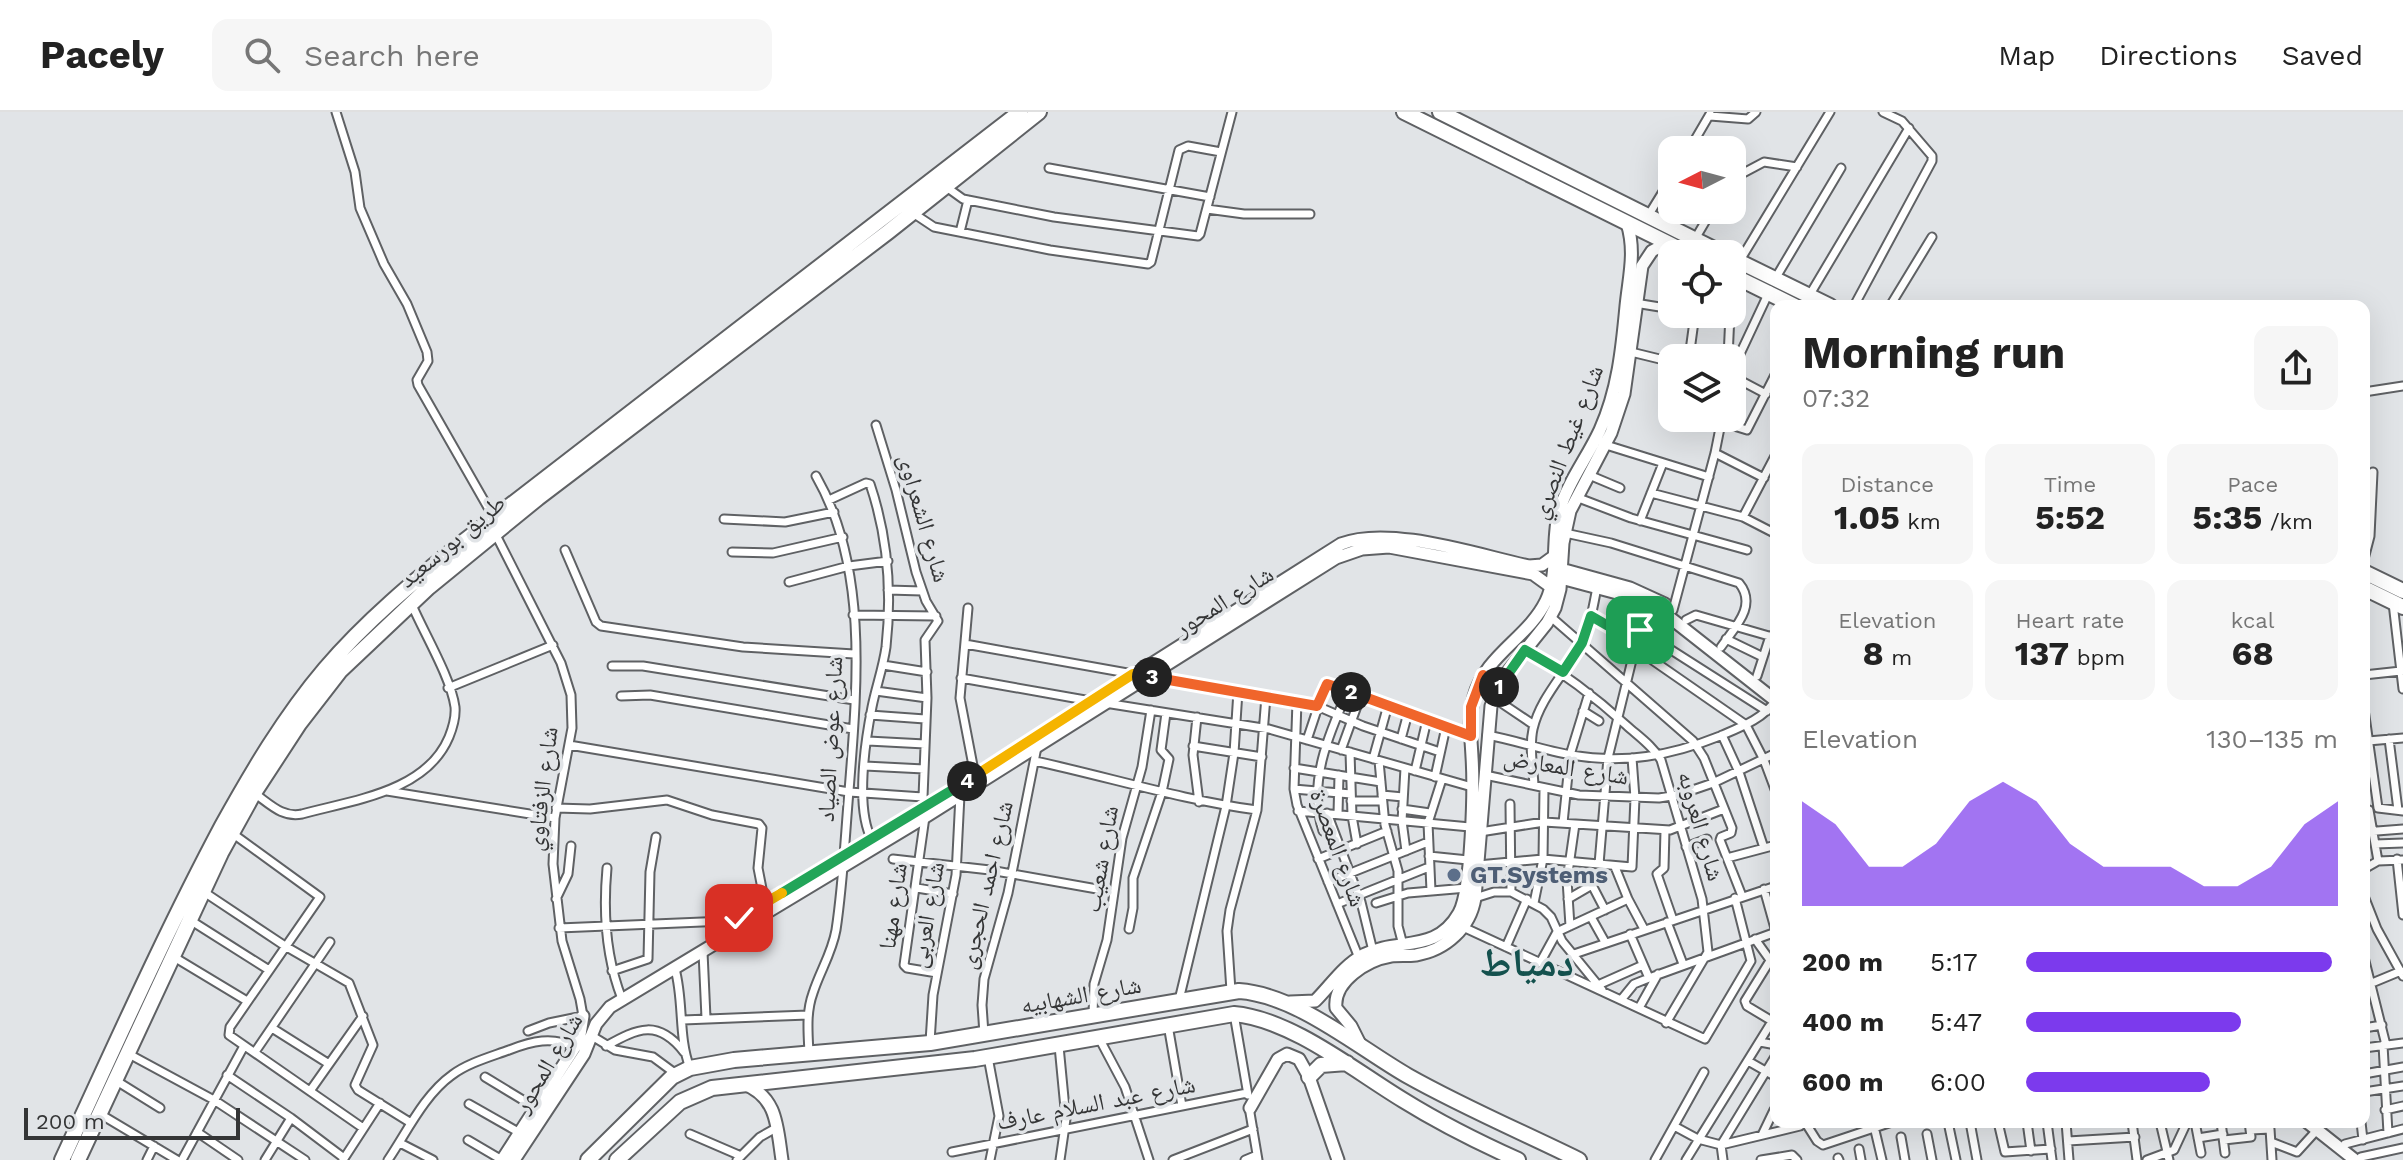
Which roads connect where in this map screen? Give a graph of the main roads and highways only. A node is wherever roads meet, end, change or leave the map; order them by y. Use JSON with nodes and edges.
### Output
{"nodes":[{"id":1,"x":1020,"y":112,"type":"edge"},
{"id":2,"x":1039,"y":112,"type":"edge"},
{"id":3,"x":1404,"y":112,"type":"edge"},
{"id":4,"x":1440,"y":112,"type":"edge"},
{"id":5,"x":1525,"y":154,"type":"junction"},
{"id":6,"x":1518,"y":168,"type":"junction"},
{"id":7,"x":1553,"y":168,"type":"junction"},
{"id":8,"x":1546,"y":182,"type":"junction"},
{"id":9,"x":1627,"y":223,"type":"junction"},
{"id":10,"x":884,"y":227,"type":"junction"},
{"id":11,"x":1661,"y":240,"type":"edge"},
{"id":12,"x":1683,"y":240,"type":"edge"},
{"id":13,"x":1658,"y":248,"type":"edge"},
{"id":14,"x":1638,"y":260,"type":"junction"},
{"id":15,"x":1746,"y":273,"type":"edge"},
{"id":16,"x":1772,"y":286,"type":"junction"},
{"id":17,"x":1788,"y":300,"type":"edge"},
{"id":18,"x":1817,"y":300,"type":"edge"},
{"id":19,"x":1609,"y":424,"type":"junction"},
{"id":20,"x":1600,"y":447,"type":"junction"},
{"id":21,"x":494,"y":525,"type":"junction"},
{"id":22,"x":1553,"y":557,"type":"junction"},
{"id":23,"x":1561,"y":573,"type":"junction"},
{"id":24,"x":2370,"y":577,"type":"edge"},
{"id":25,"x":1551,"y":587,"type":"junction"},
{"id":26,"x":2370,"y":590,"type":"edge"},
{"id":27,"x":2400,"y":600,"type":"edge"},
{"id":28,"x":1483,"y":675,"type":"junction"},
{"id":29,"x":1770,"y":686,"type":"edge"},
{"id":30,"x":1496,"y":692,"type":"junction"},
{"id":31,"x":1770,"y":695,"type":"edge"},
{"id":32,"x":1473,"y":700,"type":"junction"},
{"id":33,"x":1489,"y":715,"type":"junction"},
{"id":34,"x":1032,"y":750,"type":"junction"},
{"id":35,"x":921,"y":811,"type":"junction"},
{"id":36,"x":1475,"y":830,"type":"junction"},
{"id":37,"x":843,"y":862,"type":"junction"},
{"id":38,"x":1473,"y":862,"type":"junction"},
{"id":39,"x":726,"y":939,"type":"junction"},
{"id":40,"x":1324,"y":992,"type":"junction"},
{"id":41,"x":1187,"y":999,"type":"junction"},
{"id":42,"x":1336,"y":999,"type":"junction"},
{"id":43,"x":1275,"y":1000,"type":"junction"},
{"id":44,"x":583,"y":1016,"type":"road end"},
{"id":45,"x":1207,"y":1017,"type":"junction"},
{"id":46,"x":977,"y":1035,"type":"junction"},
{"id":47,"x":948,"y":1040,"type":"junction"},
{"id":48,"x":1362,"y":1047,"type":"junction"},
{"id":49,"x":981,"y":1058,"type":"junction"},
{"id":50,"x":951,"y":1063,"type":"junction"},
{"id":51,"x":1347,"y":1063,"type":"junction"},
{"id":52,"x":1408,"y":1076,"type":"junction"},
{"id":53,"x":1309,"y":1077,"type":"junction"},
{"id":54,"x":783,"y":1080,"type":"junction"},
{"id":55,"x":743,"y":1084,"type":"junction"},
{"id":56,"x":1434,"y":1090,"type":"junction"},
{"id":57,"x":1398,"y":1097,"type":"junction"},
{"id":58,"x":770,"y":1102,"type":"junction"},
{"id":59,"x":646,"y":1104,"type":"junction"},
{"id":60,"x":540,"y":1108,"type":"junction"},
{"id":61,"x":1250,"y":1108,"type":"road end"},
{"id":62,"x":1424,"y":1113,"type":"junction"},
{"id":63,"x":661,"y":1120,"type":"junction"},
{"id":64,"x":2322,"y":1128,"type":"edge"},
{"id":65,"x":2323,"y":1128,"type":"edge"},
{"id":66,"x":778,"y":1157,"type":"edge"},
{"id":67,"x":2360,"y":1159,"type":"edge"},
{"id":68,"x":62,"y":1160,"type":"edge"},
{"id":69,"x":78,"y":1160,"type":"edge"},
{"id":70,"x":502,"y":1160,"type":"edge"},
{"id":71,"x":514,"y":1160,"type":"edge"},
{"id":72,"x":588,"y":1160,"type":"edge"},
{"id":73,"x":617,"y":1160,"type":"edge"},
{"id":74,"x":1338,"y":1160,"type":"edge"},
{"id":75,"x":1518,"y":1160,"type":"edge"},
{"id":76,"x":1579,"y":1160,"type":"edge"}],
"edges":[{"from":1,"to":10,"type":"highway","name":"طريق بورسعيد"},
{"from":2,"to":10,"type":"highway","name":"طريق بورسعيد"},
{"from":3,"to":6,"type":"highway"},
{"from":4,"to":5,"type":"highway"},
{"from":5,"to":6,"type":"highway"},
{"from":5,"to":7,"type":"highway"},
{"from":6,"to":8,"type":"highway"},
{"from":7,"to":8,"type":"highway"},
{"from":7,"to":12,"type":"highway"},
{"from":8,"to":9,"type":"highway"},
{"from":9,"to":11,"type":"highway"},
{"from":9,"to":14,"type":"main road","name":"شارع غيط النصري"},
{"from":10,"to":21,"type":"highway","name":"طريق بورسعيد"},
{"from":13,"to":14,"type":"main road"},
{"from":14,"to":19,"type":"main road","name":"شارع غيط النصري"},
{"from":14,"to":19,"type":"main road","name":"شارع غيط النصري"},
{"from":15,"to":16,"type":"highway"},
{"from":16,"to":17,"type":"highway"},
{"from":16,"to":18,"type":"highway"},
{"from":19,"to":20,"type":"main road","name":"شارع غيط النصري"},
{"from":20,"to":22,"type":"main road","name":"شارع غيط النصري"},
{"from":20,"to":23,"type":"main road","name":"شارع غيط النصري"},
{"from":21,"to":68,"type":"highway","name":"طريق بورسعيد"},
{"from":21,"to":69,"type":"highway","name":"طريق بورسعيد"},
{"from":22,"to":25,"type":"main road","name":"شارع غيط النصري"},
{"from":22,"to":34,"type":"main road","name":"شارع المحور"},
{"from":23,"to":29,"type":"main road"},
{"from":23,"to":30,"type":"main road","name":"شارع غيط النصري"},
{"from":23,"to":31,"type":"main road"},
{"from":24,"to":27,"type":"highway"},
{"from":25,"to":28,"type":"main road","name":"شارع غيط النصري"},
{"from":25,"to":34,"type":"main road","name":"شارع المحور"},
{"from":26,"to":27,"type":"highway"},
{"from":28,"to":30,"type":"main road"},
{"from":28,"to":32,"type":"main road","name":"شارع غيط النصري"},
{"from":30,"to":33,"type":"main road","name":"شارع غيط النصري"},
{"from":32,"to":33,"type":"main road"},
{"from":32,"to":36,"type":"main road","name":"شارع غيط النصري"},
{"from":33,"to":36,"type":"main road","name":"شارع غيط النصري"},
{"from":34,"to":35,"type":"main road","name":"شارع المحور"},
{"from":34,"to":35,"type":"main road","name":"شارع المحور"},
{"from":35,"to":37,"type":"main road","name":"شارع المحور"},
{"from":35,"to":37,"type":"main road","name":"شارع المحور"},
{"from":36,"to":38,"type":"main road","name":"شارع غيط النصري"},
{"from":37,"to":39,"type":"main road","name":"شارع المحور"},
{"from":37,"to":39,"type":"main road","name":"شارع المحور"},
{"from":38,"to":40,"type":"main road","name":"شارع غيط النصري"},
{"from":38,"to":42,"type":"main road","name":"شارع غيط النصري"},
{"from":39,"to":60,"type":"main road","name":"شارع المحور"},
{"from":40,"to":42,"type":"main road"},
{"from":40,"to":43,"type":"main road"},
{"from":41,"to":43,"type":"highway","name":"شارع الشهابيه"},
{"from":41,"to":45,"type":"highway"},
{"from":41,"to":46,"type":"highway","name":"شارع الشهابيه"},
{"from":42,"to":48,"type":"main road"},
{"from":43,"to":48,"type":"highway","name":"شارع الشهابيه"},
{"from":44,"to":60,"type":"main road","name":"شارع المحور"},
{"from":45,"to":49,"type":"highway","name":"شارع الشهابيه"},
{"from":45,"to":51,"type":"highway","name":"شارع الشهابيه"},
{"from":46,"to":47,"type":"highway","name":"شارع الشهابيه"},
{"from":46,"to":49,"type":"highway"},
{"from":47,"to":50,"type":"highway"},
{"from":47,"to":59,"type":"highway","name":"شارع الشهابيه"},
{"from":48,"to":52,"type":"highway","name":"شارع الشهابيه"},
{"from":49,"to":50,"type":"highway","name":"شارع الشهابيه"},
{"from":50,"to":54,"type":"highway","name":"شارع الشهابيه"},
{"from":51,"to":53,"type":"highway"},
{"from":51,"to":57,"type":"highway","name":"شارع الشهابيه"},
{"from":52,"to":56,"type":"highway","name":"شارع الشهابيه"},
{"from":52,"to":57,"type":"highway"},
{"from":53,"to":61,"type":"main road"},
{"from":53,"to":74,"type":"main road"},
{"from":54,"to":55,"type":"highway","name":"شارع الشهابيه"},
{"from":54,"to":58,"type":"main road"},
{"from":55,"to":58,"type":"main road"},
{"from":55,"to":63,"type":"highway","name":"شارع الشهابيه"},
{"from":56,"to":62,"type":"highway"},
{"from":56,"to":76,"type":"highway","name":"شارع الشهابيه"},
{"from":57,"to":62,"type":"highway","name":"شارع الشهابيه"},
{"from":58,"to":66,"type":"main road"},
{"from":59,"to":63,"type":"highway"},
{"from":59,"to":72,"type":"highway"},
{"from":60,"to":70,"type":"main road","name":"شارع المحور"},
{"from":60,"to":71,"type":"main road","name":"شارع المحور"},
{"from":62,"to":75,"type":"highway","name":"شارع الشهابيه"},
{"from":63,"to":73,"type":"highway","name":"شارع الشهابيه"},
{"from":64,"to":67,"type":"main road"},
{"from":65,"to":67,"type":"main road"}]}
